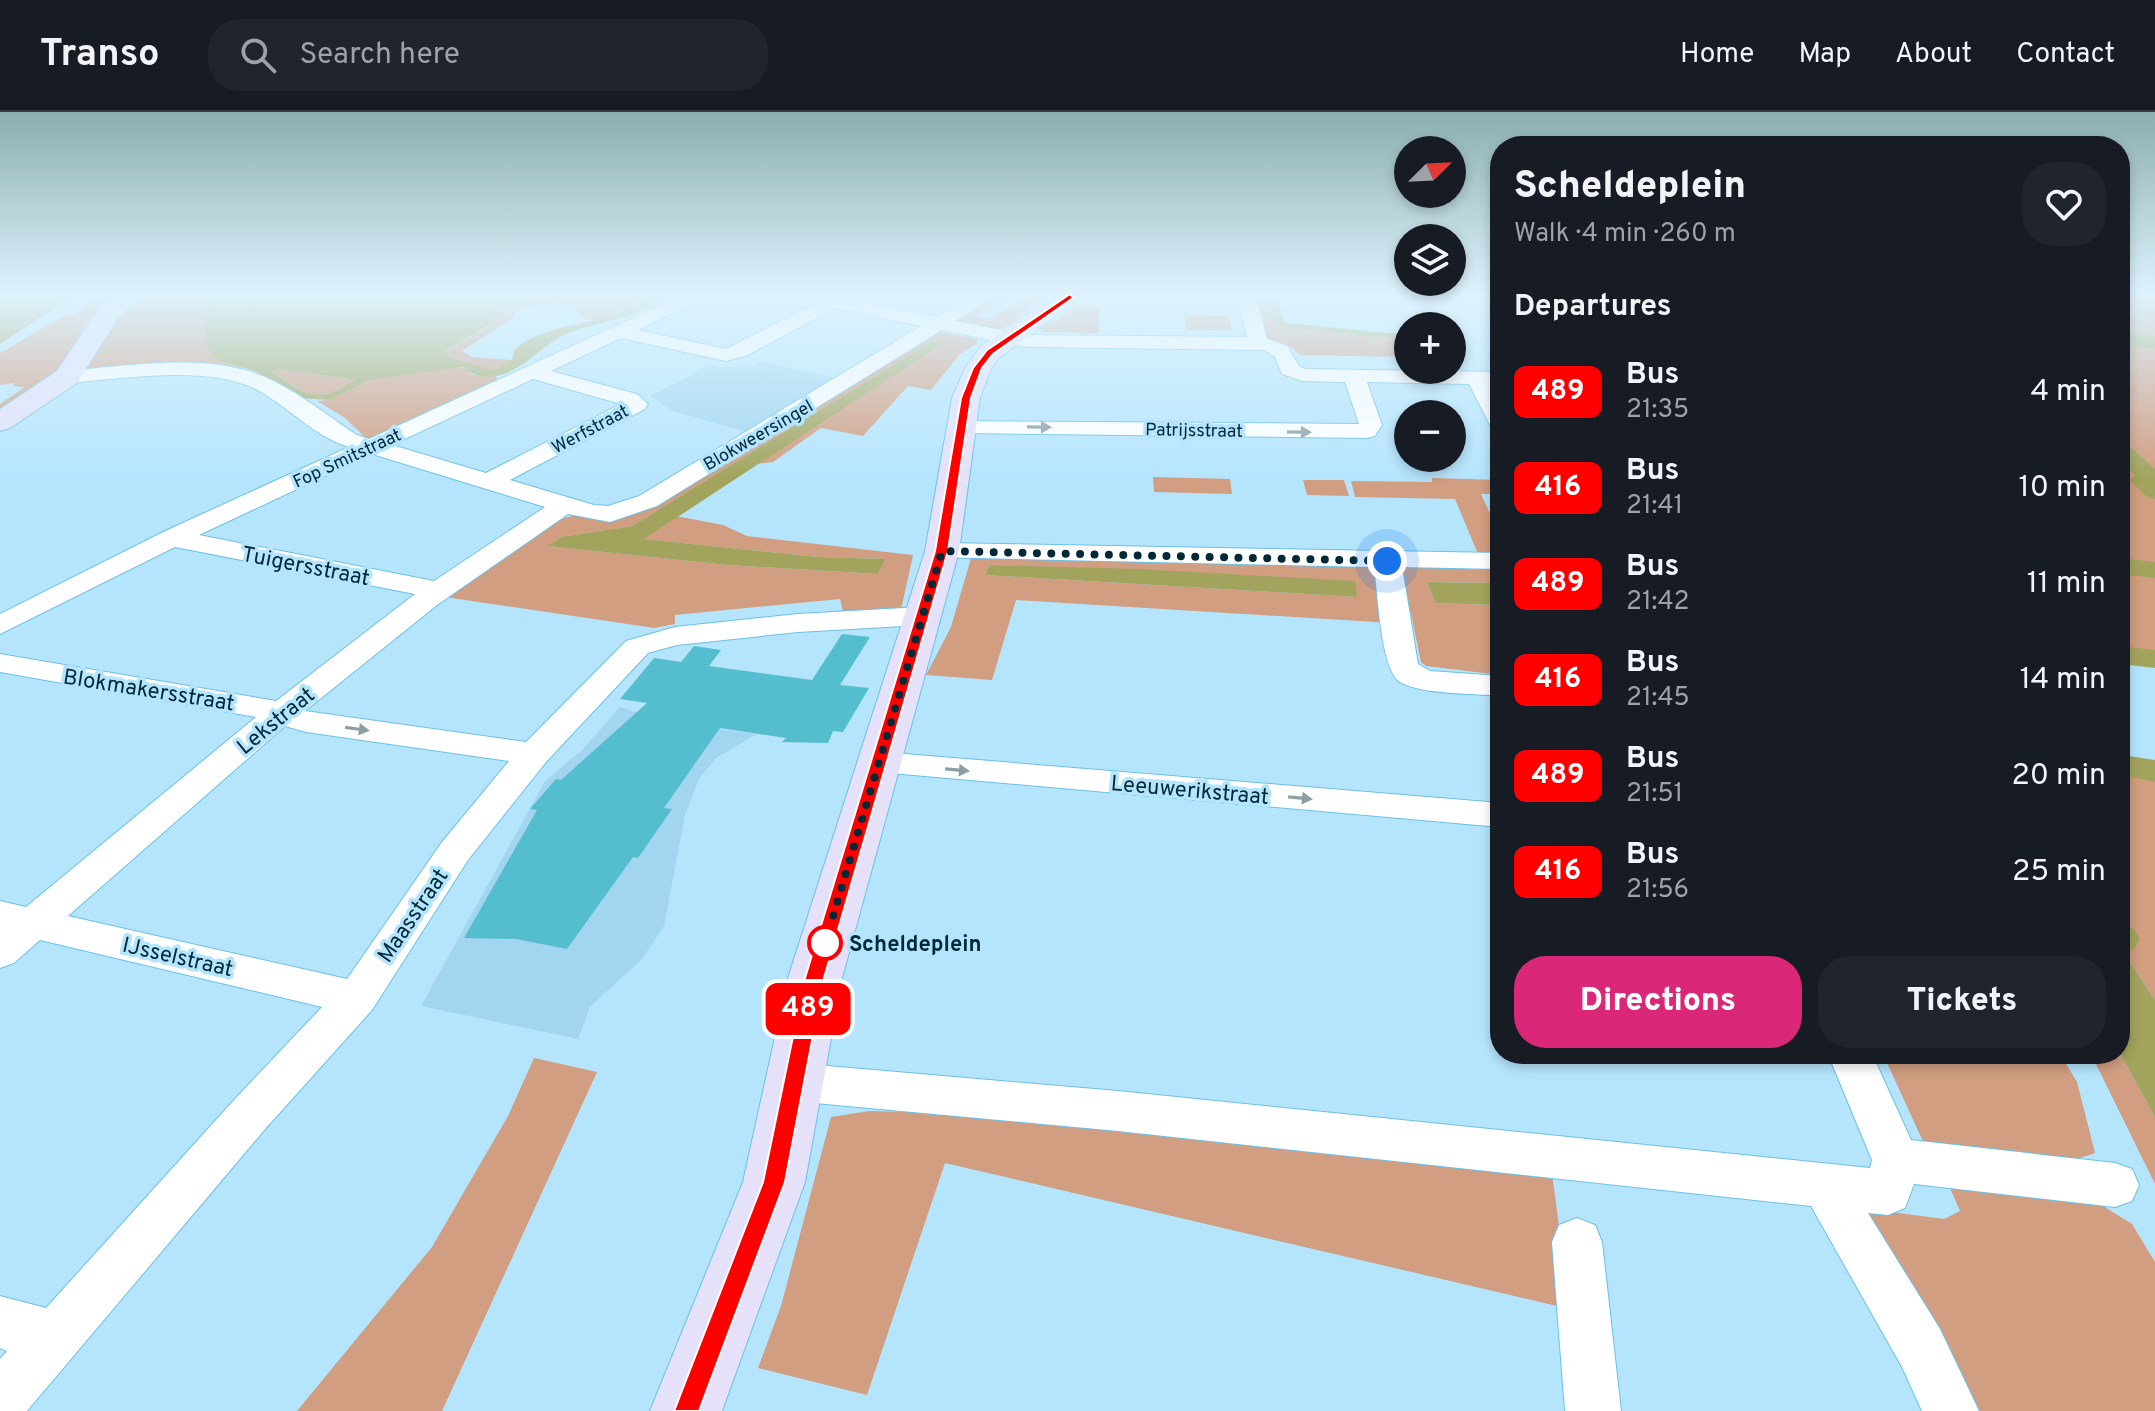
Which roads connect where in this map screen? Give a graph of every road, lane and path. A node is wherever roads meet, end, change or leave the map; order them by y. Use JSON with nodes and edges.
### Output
{"nodes":[{"id":1,"x":80,"y":357,"type":"edge"},
{"id":2,"x":567,"y":357,"type":"edge"},
{"id":3,"x":887,"y":357,"type":"edge"},
{"id":4,"x":989,"y":357,"type":"edge"},
{"id":5,"x":1286,"y":357,"type":"edge"},
{"id":6,"x":533,"y":373,"type":"junction"},
{"id":7,"x":1354,"y":376,"type":"junction"},
{"id":8,"x":67,"y":377,"type":"junction"},
{"id":9,"x":1476,"y":377,"type":"junction"},
{"id":10,"x":1490,"y":378,"type":"edge"},
{"id":11,"x":1490,"y":404,"type":"edge"},
{"id":12,"x":0,"y":422,"type":"edge"},
{"id":13,"x":961,"y":426,"type":"junction"},
{"id":14,"x":371,"y":447,"type":"junction"},
{"id":15,"x":488,"y":482,"type":"junction"},
{"id":16,"x":563,"y":506,"type":"junction"},
{"id":17,"x":172,"y":538,"type":"junction"},
{"id":18,"x":942,"y":551,"type":"junction"},
{"id":19,"x":1387,"y":561,"type":"junction"},
{"id":20,"x":1490,"y":561,"type":"edge"},
{"id":21,"x":441,"y":591,"type":"junction"},
{"id":22,"x":921,"y":616,"type":"junction"},
{"id":23,"x":0,"y":625,"type":"edge"},
{"id":24,"x":0,"y":663,"type":"edge"},
{"id":25,"x":1490,"y":685,"type":"edge"},
{"id":26,"x":281,"y":713,"type":"junction"},
{"id":27,"x":534,"y":754,"type":"junction"},
{"id":28,"x":880,"y":763,"type":"junction"},
{"id":29,"x":1490,"y":814,"type":"edge"},
{"id":30,"x":18,"y":919,"type":"edge"},
{"id":31,"x":0,"y":952,"type":"edge"},
{"id":32,"x":357,"y":998,"type":"junction"},
{"id":33,"x":1854,"y":1064,"type":"edge"},
{"id":34,"x":793,"y":1082,"type":"junction"},
{"id":35,"x":1896,"y":1160,"type":"junction"},
{"id":36,"x":1824,"y":1184,"type":"junction"},
{"id":37,"x":2115,"y":1185,"type":"dead end"},
{"id":38,"x":1577,"y":1242,"type":"dead end"},
{"id":39,"x":0,"y":1322,"type":"edge"},
{"id":40,"x":53,"y":1337,"type":"junction"},
{"id":41,"x":0,"y":1400,"type":"edge"},
{"id":42,"x":686,"y":1411,"type":"edge"},
{"id":43,"x":1593,"y":1411,"type":"edge"},
{"id":44,"x":1951,"y":1411,"type":"edge"}],
"edges":[{"from":1,"to":8,"type":"street"},
{"from":2,"to":6,"type":"street","name":"Fop Smitstraat"},
{"from":3,"to":16,"type":"street","name":"Blokweersingel"},
{"from":4,"to":13,"type":"street"},
{"from":5,"to":7,"type":"street"},
{"from":6,"to":14,"type":"street","name":"Fop Smitstraat"},
{"from":6,"to":15,"type":"street","name":"Werfstraat"},
{"from":7,"to":9,"type":"street"},
{"from":13,"to":7,"type":"street","name":"Patrijsstraat","one_way":true},
{"from":8,"to":12,"type":"street"},
{"from":8,"to":14,"type":"street","name":"Blokweersingel"},
{"from":9,"to":10,"type":"street"},
{"from":9,"to":11,"type":"street"},
{"from":13,"to":18,"type":"street"},
{"from":14,"to":15,"type":"street","name":"Blokweersingel"},
{"from":14,"to":17,"type":"street","name":"Fop Smitstraat"},
{"from":15,"to":16,"type":"street","name":"Blokweersingel"},
{"from":16,"to":21,"type":"street","name":"Lekstraat"},
{"from":17,"to":21,"type":"street","name":"Tuigersstraat"},
{"from":17,"to":23,"type":"street","name":"Fop Smitstraat"},
{"from":18,"to":19,"type":"street"},
{"from":18,"to":22,"type":"street"},
{"from":19,"to":20,"type":"street"},
{"from":19,"to":25,"type":"street"},
{"from":21,"to":26,"type":"street","name":"Lekstraat"},
{"from":22,"to":27,"type":"street","name":"Maasstraat"},
{"from":22,"to":28,"type":"street"},
{"from":24,"to":26,"type":"street","name":"Blokmakersstraat"},
{"from":26,"to":27,"type":"street","name":"Blokmakersstraat","one_way":true},
{"from":26,"to":30,"type":"street","name":"Lekstraat"},
{"from":27,"to":32,"type":"street","name":"Maasstraat"},
{"from":28,"to":29,"type":"street","name":"Leeuwerikstraat","one_way":true},
{"from":28,"to":34,"type":"street"},
{"from":30,"to":31,"type":"street","name":"Lekstraat"},
{"from":30,"to":32,"type":"street","name":"IJsselstraat"},
{"from":32,"to":40,"type":"street","name":"Maasstraat"},
{"from":33,"to":35,"type":"street"},
{"from":34,"to":36,"type":"street"},
{"from":34,"to":42,"type":"street"},
{"from":35,"to":36,"type":"street"},
{"from":35,"to":37,"type":"street"},
{"from":36,"to":44,"type":"street"},
{"from":38,"to":43,"type":"street"},
{"from":39,"to":40,"type":"street"},
{"from":40,"to":41,"type":"street","name":"Maasstraat"}]}
